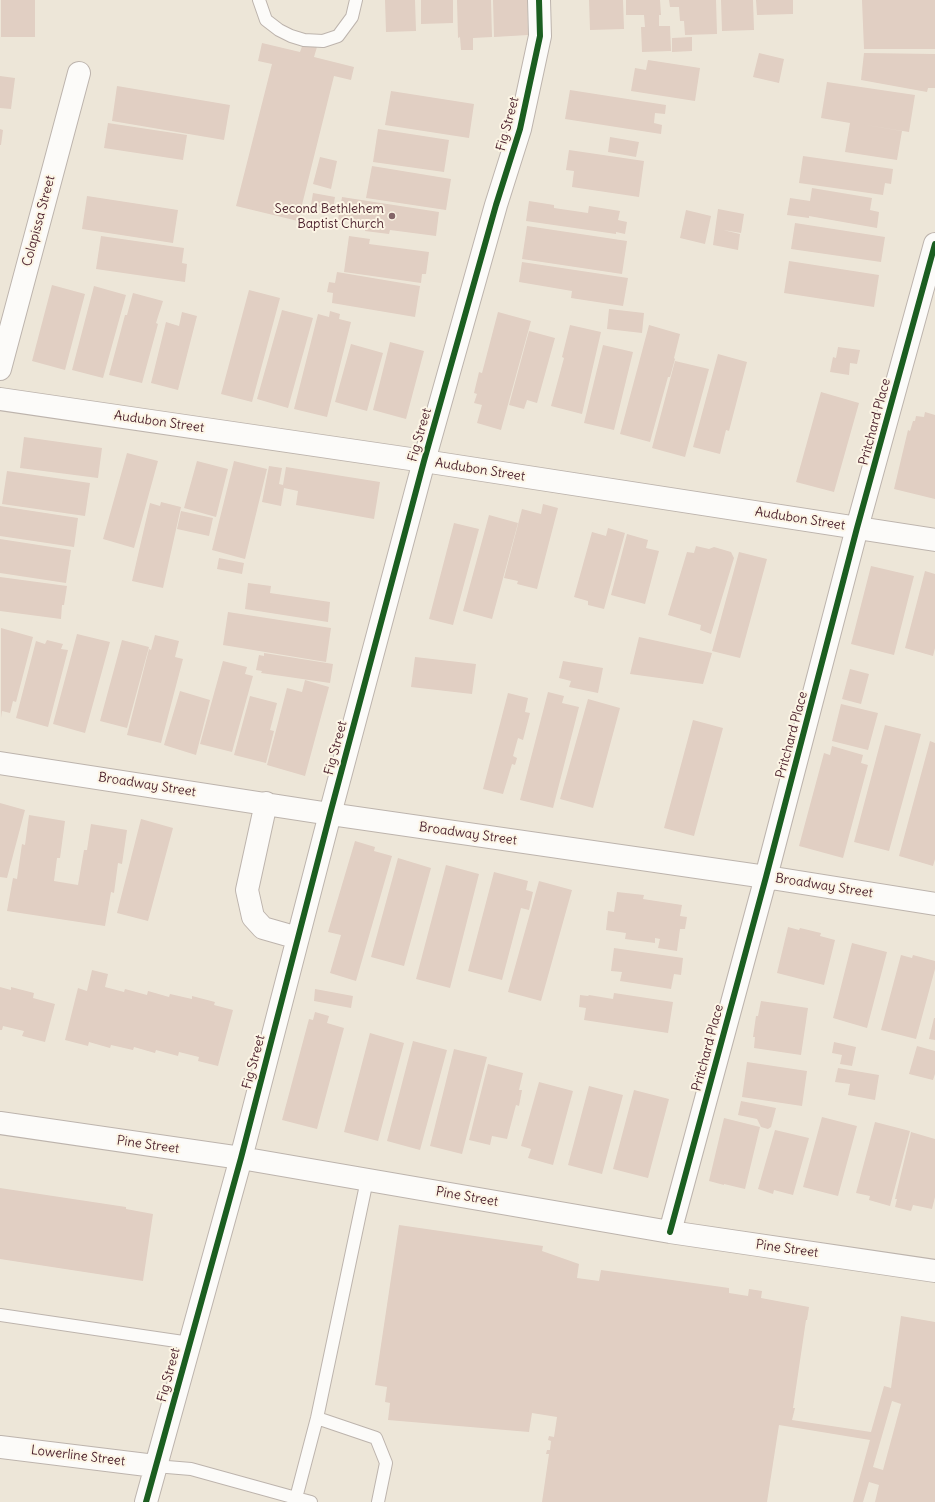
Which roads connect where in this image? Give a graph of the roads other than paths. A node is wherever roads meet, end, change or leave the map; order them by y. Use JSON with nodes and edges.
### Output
{"nodes":[{"id":1,"x":259,"y":0,"type":"edge"},
{"id":2,"x":356,"y":0,"type":"edge"},
{"id":3,"x":539,"y":0,"type":"edge"},
{"id":4,"x":79,"y":73,"type":"dead end"},
{"id":5,"x":935,"y":244,"type":"edge"},
{"id":6,"x":0,"y":370,"type":"edge"},
{"id":7,"x":0,"y":399,"type":"edge"},
{"id":8,"x":424,"y":461,"type":"junction"},
{"id":9,"x":857,"y":528,"type":"junction"},
{"id":10,"x":935,"y":540,"type":"edge"},
{"id":11,"x":0,"y":763,"type":"edge"},
{"id":12,"x":266,"y":803,"type":"junction"},
{"id":13,"x":330,"y":814,"type":"junction"},
{"id":14,"x":766,"y":877,"type":"junction"},
{"id":15,"x":935,"y":904,"type":"edge"},
{"id":16,"x":298,"y":938,"type":"junction"},
{"id":17,"x":0,"y":1123,"type":"edge"},
{"id":18,"x":241,"y":1158,"type":"junction"},
{"id":19,"x":367,"y":1180,"type":"junction"},
{"id":20,"x":670,"y":1232,"type":"junction"},
{"id":21,"x":935,"y":1271,"type":"edge"},
{"id":22,"x":0,"y":1315,"type":"edge"},
{"id":23,"x":190,"y":1343,"type":"junction"},
{"id":24,"x":317,"y":1418,"type":"junction"},
{"id":25,"x":0,"y":1447,"type":"edge"},
{"id":26,"x":155,"y":1466,"type":"junction"},
{"id":27,"x":296,"y":1498,"type":"junction"},
{"id":28,"x":146,"y":1502,"type":"edge"},
{"id":29,"x":311,"y":1502,"type":"edge"},
{"id":30,"x":378,"y":1502,"type":"edge"}],
"edges":[{"from":1,"to":2,"type":"lane"},
{"from":3,"to":8,"type":"street","name":"Fig Street"},
{"from":4,"to":6,"type":"street","name":"Colapissa Street"},
{"from":5,"to":9,"type":"street","name":"Pritchard Place"},
{"from":7,"to":8,"type":"street","name":"Audubon Street"},
{"from":8,"to":9,"type":"street","name":"Audubon Street"},
{"from":8,"to":13,"type":"street","name":"Fig Street"},
{"from":9,"to":10,"type":"street","name":"Audubon Street"},
{"from":9,"to":14,"type":"street","name":"Pritchard Place"},
{"from":11,"to":12,"type":"street","name":"Broadway Street"},
{"from":12,"to":13,"type":"street","name":"Broadway Street"},
{"from":12,"to":16,"type":"street"},
{"from":13,"to":14,"type":"street","name":"Broadway Street"},
{"from":13,"to":16,"type":"street","name":"Fig Street"},
{"from":14,"to":15,"type":"street","name":"Broadway Street"},
{"from":14,"to":20,"type":"street","name":"Pritchard Place"},
{"from":16,"to":18,"type":"street","name":"Fig Street"},
{"from":17,"to":18,"type":"street","name":"Pine Street"},
{"from":18,"to":19,"type":"street","name":"Pine Street"},
{"from":18,"to":23,"type":"street","name":"Fig Street"},
{"from":19,"to":20,"type":"street","name":"Pine Street"},
{"from":19,"to":24,"type":"lane"},
{"from":20,"to":21,"type":"street","name":"Pine Street"},
{"from":22,"to":23,"type":"lane"},
{"from":23,"to":26,"type":"street","name":"Fig Street"},
{"from":24,"to":27,"type":"lane"},
{"from":24,"to":30,"type":"lane"},
{"from":25,"to":26,"type":"street","name":"Lowerline Street"},
{"from":26,"to":27,"type":"lane"},
{"from":26,"to":28,"type":"street","name":"Fig Street"},
{"from":27,"to":29,"type":"lane"}]}
